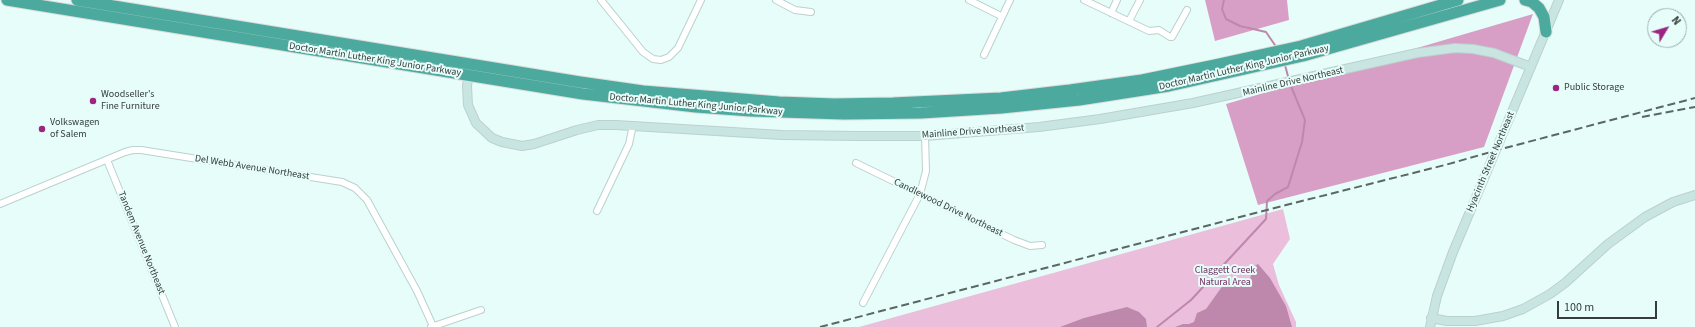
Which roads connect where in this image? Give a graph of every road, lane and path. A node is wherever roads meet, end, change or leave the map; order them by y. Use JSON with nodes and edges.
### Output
{"nodes":[{"id":1,"x":7,"y":0,"type":"edge"},
{"id":2,"x":77,"y":0,"type":"edge"},
{"id":3,"x":601,"y":0,"type":"edge"},
{"id":4,"x":701,"y":0,"type":"edge"},
{"id":5,"x":776,"y":0,"type":"edge"},
{"id":6,"x":969,"y":0,"type":"edge"},
{"id":7,"x":1010,"y":0,"type":"edge"},
{"id":8,"x":1084,"y":0,"type":"edge"},
{"id":9,"x":1117,"y":0,"type":"edge"},
{"id":10,"x":1140,"y":0,"type":"edge"},
{"id":11,"x":1458,"y":0,"type":"edge"},
{"id":12,"x":1500,"y":0,"type":"edge"},
{"id":13,"x":1525,"y":0,"type":"edge"},
{"id":14,"x":1559,"y":0,"type":"edge"},
{"id":15,"x":1187,"y":10,"type":"dead end"},
{"id":16,"x":811,"y":12,"type":"dead end"},
{"id":17,"x":1111,"y":13,"type":"junction"},
{"id":18,"x":1001,"y":16,"type":"junction"},
{"id":19,"x":1129,"y":21,"type":"junction"},
{"id":20,"x":1546,"y":32,"type":"junction"},
{"id":21,"x":1302,"y":51,"type":"junction"},
{"id":22,"x":984,"y":55,"type":"dead end"},
{"id":23,"x":1259,"y":61,"type":"junction"},
{"id":24,"x":470,"y":64,"type":"junction"},
{"id":25,"x":1531,"y":67,"type":"junction"},
{"id":26,"x":468,"y":76,"type":"junction"},
{"id":27,"x":633,"y":125,"type":"junction"},
{"id":28,"x":925,"y":136,"type":"junction"},
{"id":29,"x":107,"y":160,"type":"junction"},
{"id":30,"x":856,"y":163,"type":"dead end"},
{"id":31,"x":920,"y":194,"type":"junction"},
{"id":32,"x":1695,"y":195,"type":"edge"},
{"id":33,"x":0,"y":204,"type":"edge"},
{"id":34,"x":597,"y":211,"type":"dead end"},
{"id":35,"x":1042,"y":245,"type":"dead end"},
{"id":36,"x":863,"y":303,"type":"dead end"},
{"id":37,"x":481,"y":310,"type":"dead end"},
{"id":38,"x":1430,"y":323,"type":"edge"},
{"id":39,"x":175,"y":327,"type":"edge"},
{"id":40,"x":432,"y":327,"type":"edge"}],
"edges":[{"from":1,"to":26,"type":"highway","name":"Doctor Martin Luther King Junior Parkway"},
{"from":2,"to":24,"type":"highway","name":"Doctor Martin Luther King Junior Parkway"},
{"from":3,"to":4,"type":"street"},
{"from":5,"to":16,"type":"street"},
{"from":6,"to":18,"type":"street"},
{"from":7,"to":18,"type":"street"},
{"from":8,"to":17,"type":"street"},
{"from":9,"to":17,"type":"street"},
{"from":10,"to":19,"type":"street"},
{"from":11,"to":21,"type":"highway","name":"Doctor Martin Luther King Junior Parkway"},
{"from":12,"to":21,"type":"highway","name":"Doctor Martin Luther King Junior Parkway"},
{"from":13,"to":20,"type":"highway"},
{"from":14,"to":20,"type":"street","name":"Hyacinth Street Northeast"},
{"from":15,"to":19,"type":"street"},
{"from":17,"to":19,"type":"street"},
{"from":18,"to":22,"type":"street"},
{"from":20,"to":25,"type":"street","name":"Hyacinth Street Northeast"},
{"from":21,"to":23,"type":"highway","name":"Doctor Martin Luther King Junior Parkway"},
{"from":23,"to":24,"type":"highway","name":"Doctor Martin Luther King Junior Parkway"},
{"from":23,"to":26,"type":"highway","name":"Doctor Martin Luther King Junior Parkway"},
{"from":24,"to":26,"type":"street","name":"Mainline Drive Northeast"},
{"from":25,"to":28,"type":"street","name":"Mainline Drive Northeast"},
{"from":25,"to":38,"type":"street","name":"Hyacinth Street Northeast"},
{"from":26,"to":27,"type":"street","name":"Mainline Drive Northeast"},
{"from":27,"to":28,"type":"street","name":"Mainline Drive Northeast"},
{"from":27,"to":34,"type":"street"},
{"from":28,"to":31,"type":"street"},
{"from":29,"to":33,"type":"street","name":"Del Webb Avenue Northeast"},
{"from":29,"to":39,"type":"street","name":"Tandem Avenue Northeast"},
{"from":29,"to":40,"type":"street","name":"Del Webb Avenue Northeast"},
{"from":30,"to":31,"type":"street","name":"Candlewood Drive Northeast"},
{"from":31,"to":35,"type":"street","name":"Candlewood Drive Northeast"},
{"from":31,"to":36,"type":"street"},
{"from":32,"to":38,"type":"street"},
{"from":37,"to":40,"type":"street"}]}
